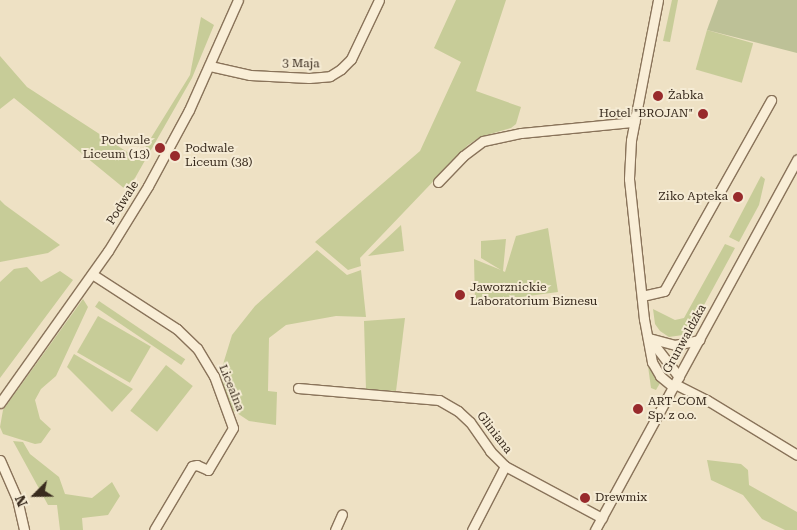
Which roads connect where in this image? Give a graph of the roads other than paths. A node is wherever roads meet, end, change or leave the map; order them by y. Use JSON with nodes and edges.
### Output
{"nodes":[{"id":1,"x":238,"y":0,"type":"edge"},
{"id":2,"x":379,"y":0,"type":"edge"},
{"id":3,"x":658,"y":0,"type":"edge"},
{"id":4,"x":210,"y":66,"type":"junction"},
{"id":5,"x":771,"y":100,"type":"dead end"},
{"id":6,"x":634,"y":122,"type":"junction"},
{"id":7,"x":797,"y":160,"type":"edge"},
{"id":8,"x":438,"y":182,"type":"dead end"},
{"id":9,"x":92,"y":274,"type":"junction"},
{"id":10,"x":642,"y":296,"type":"junction"},
{"id":11,"x":649,"y":338,"type":"junction"},
{"id":12,"x":699,"y":340,"type":"junction"},
{"id":13,"x":676,"y":382,"type":"junction"},
{"id":14,"x":298,"y":388,"type":"dead end"},
{"id":15,"x":0,"y":403,"type":"edge"},
{"id":16,"x":797,"y":455,"type":"edge"},
{"id":17,"x":0,"y":460,"type":"edge"},
{"id":18,"x":505,"y":466,"type":"junction"},
{"id":19,"x":342,"y":514,"type":"dead end"},
{"id":20,"x":602,"y":518,"type":"junction"},
{"id":21,"x":24,"y":530,"type":"edge"},
{"id":22,"x":154,"y":530,"type":"edge"},
{"id":23,"x":334,"y":530,"type":"edge"},
{"id":24,"x":472,"y":530,"type":"edge"},
{"id":25,"x":595,"y":530,"type":"edge"}],
"edges":[{"from":1,"to":4,"type":"street","name":"Podwale"},
{"from":2,"to":4,"type":"street","name":"3 Maja"},
{"from":3,"to":6,"type":"street"},
{"from":4,"to":9,"type":"street","name":"Podwale"},
{"from":5,"to":10,"type":"street"},
{"from":6,"to":8,"type":"street"},
{"from":6,"to":10,"type":"street"},
{"from":7,"to":12,"type":"street","name":"Grunwaldzka"},
{"from":9,"to":15,"type":"street","name":"Podwale"},
{"from":9,"to":22,"type":"street","name":"Licealna"},
{"from":10,"to":11,"type":"street"},
{"from":11,"to":12,"type":"street"},
{"from":11,"to":13,"type":"street"},
{"from":11,"to":13,"type":"street"},
{"from":12,"to":13,"type":"street","name":"Grunwaldzka"},
{"from":13,"to":16,"type":"street"},
{"from":13,"to":20,"type":"street","name":"Grunwaldzka"},
{"from":14,"to":18,"type":"street","name":"Gliniana"},
{"from":17,"to":21,"type":"street"},
{"from":18,"to":20,"type":"street","name":"Gliniana"},
{"from":18,"to":24,"type":"street"},
{"from":19,"to":23,"type":"street"},
{"from":20,"to":25,"type":"street","name":"Grunwaldzka"}]}
